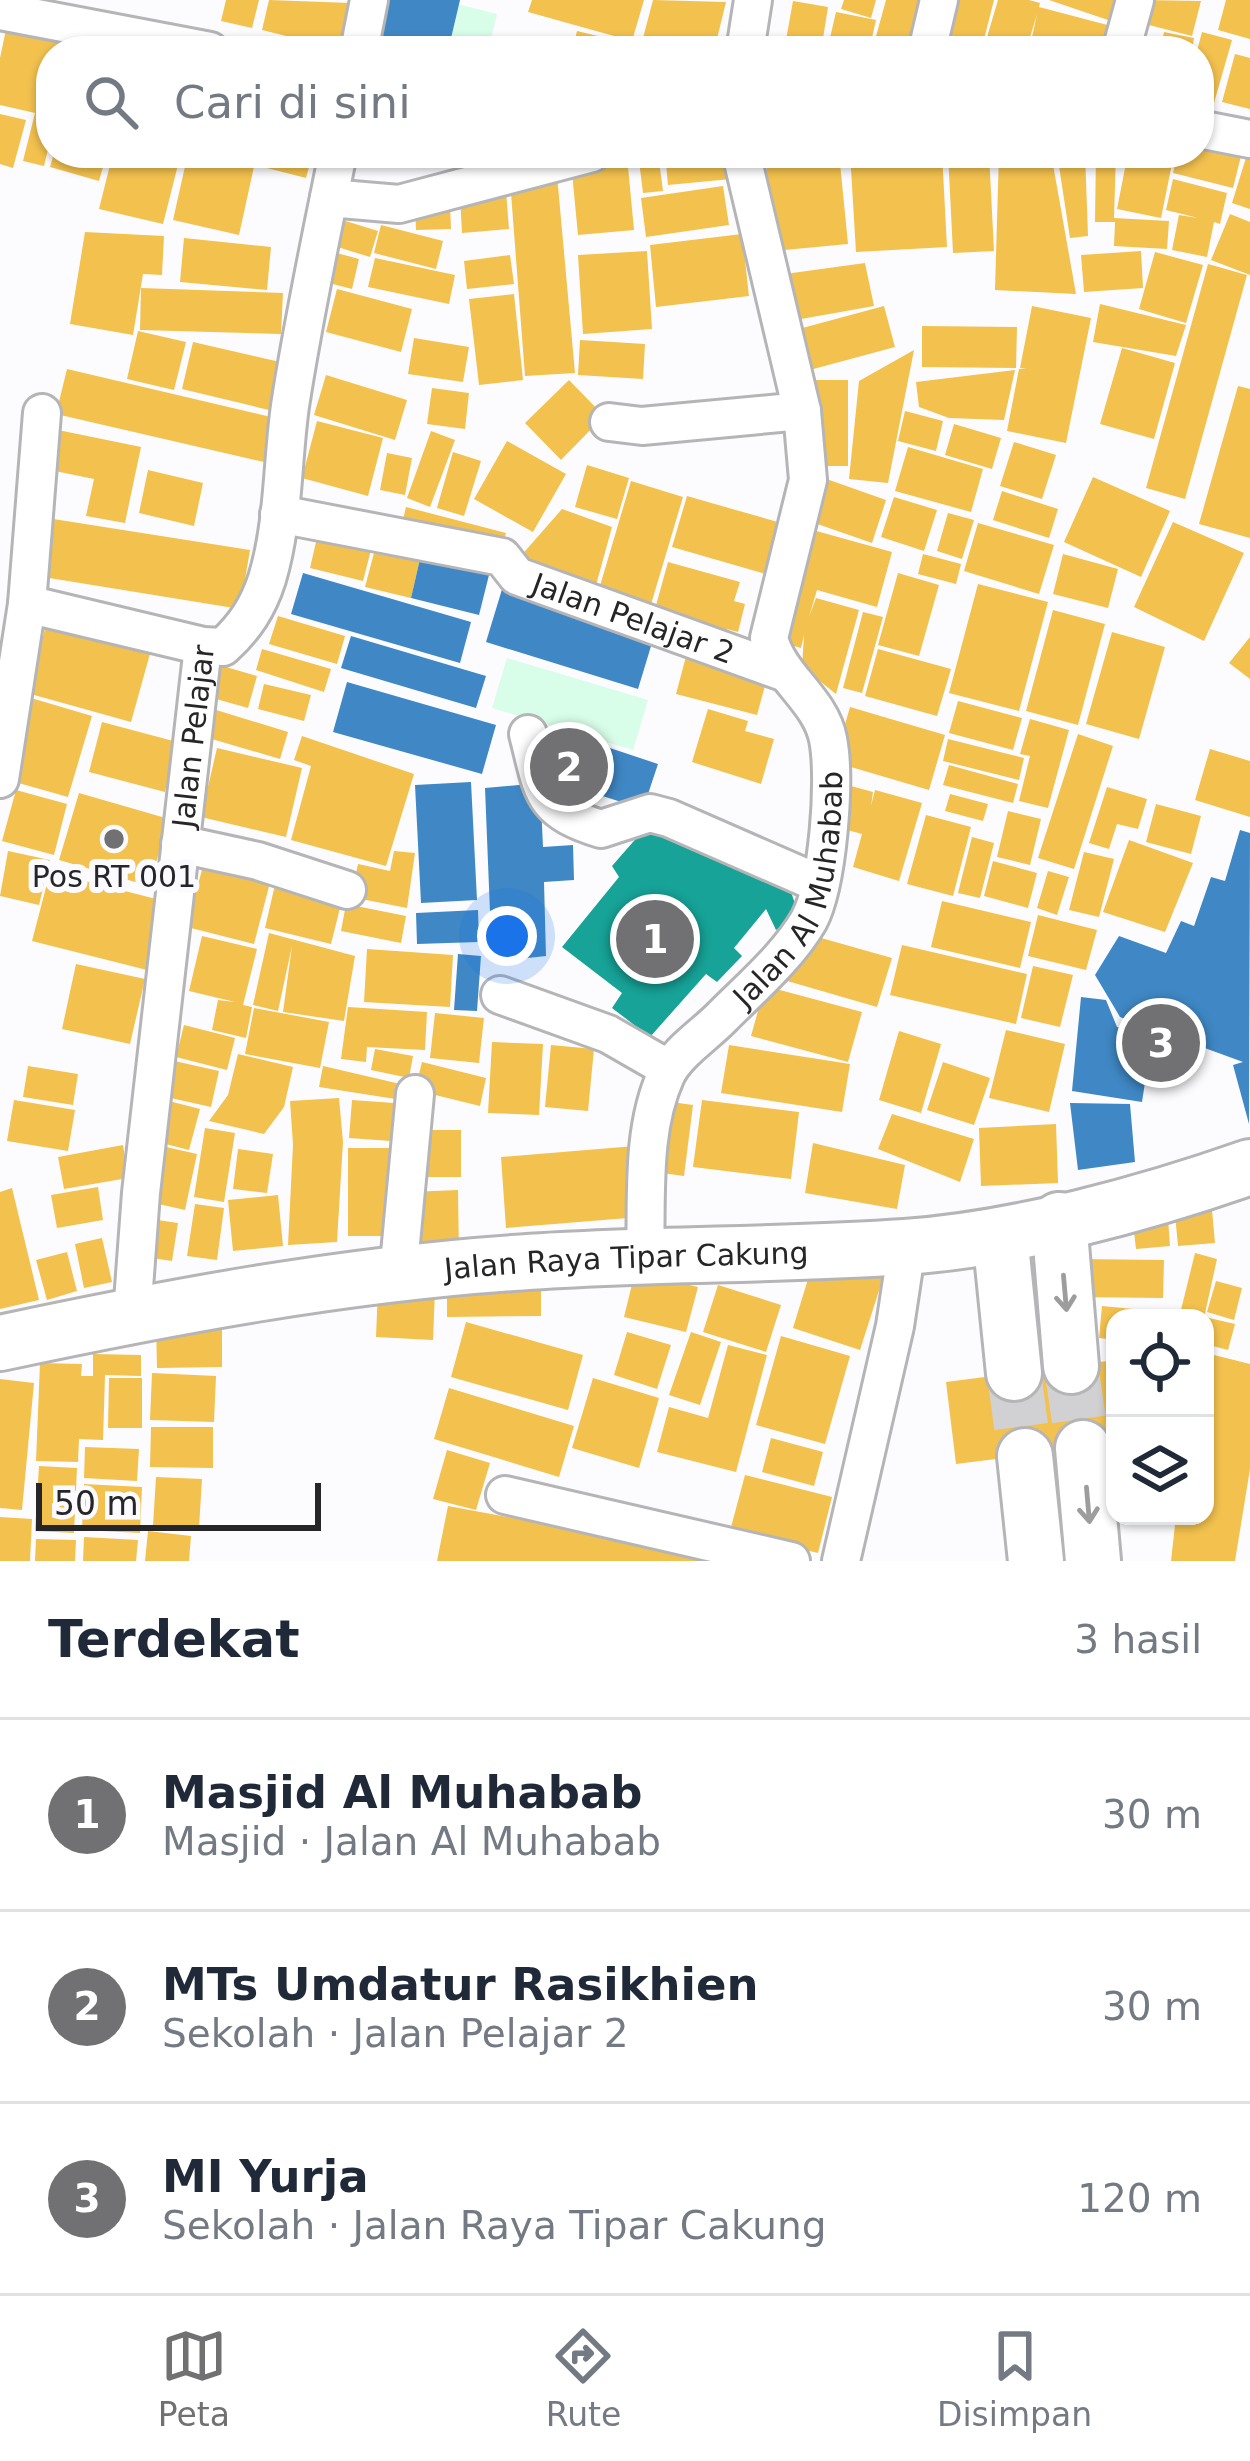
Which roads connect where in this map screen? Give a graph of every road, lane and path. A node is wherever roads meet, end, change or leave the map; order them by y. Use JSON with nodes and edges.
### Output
{"nodes":[{"id":1,"x":369,"y":0,"type":"edge"},
{"id":2,"x":753,"y":0,"type":"edge"},
{"id":3,"x":939,"y":0,"type":"edge"},
{"id":4,"x":1136,"y":0,"type":"edge"},
{"id":5,"x":0,"y":10,"type":"edge"},
{"id":6,"x":135,"y":18,"type":"edge"},
{"id":7,"x":176,"y":36,"type":"edge"},
{"id":8,"x":362,"y":36,"type":"edge"},
{"id":9,"x":747,"y":36,"type":"edge"},
{"id":10,"x":931,"y":36,"type":"edge"},
{"id":11,"x":1125,"y":36,"type":"edge"},
{"id":12,"x":1214,"y":132,"type":"edge"},
{"id":13,"x":1250,"y":139,"type":"edge"},
{"id":14,"x":335,"y":168,"type":"edge"},
{"id":15,"x":535,"y":168,"type":"edge"},
{"id":16,"x":745,"y":168,"type":"edge"},
{"id":17,"x":329,"y":198,"type":"junction"},
{"id":18,"x":802,"y":411,"type":"junction"},
{"id":19,"x":42,"y":413,"type":"dead end"},
{"id":20,"x":608,"y":422,"type":"dead end"},
{"id":21,"x":279,"y":514,"type":"junction"},
{"id":22,"x":27,"y":604,"type":"junction"},
{"id":23,"x":203,"y":646,"type":"junction"},
{"id":24,"x":786,"y":673,"type":"junction"},
{"id":25,"x":528,"y":734,"type":"dead end"},
{"id":26,"x":0,"y":779,"type":"edge"},
{"id":27,"x":180,"y":844,"type":"junction"},
{"id":28,"x":820,"y":884,"type":"junction"},
{"id":29,"x":347,"y":890,"type":"dead end"},
{"id":30,"x":500,"y":995,"type":"dead end"},
{"id":31,"x":669,"y":1069,"type":"junction"},
{"id":32,"x":415,"y":1094,"type":"dead end"},
{"id":33,"x":1250,"y":1166,"type":"edge"},
{"id":34,"x":1059,"y":1220,"type":"junction"},
{"id":35,"x":1000,"y":1235,"type":"junction"},
{"id":36,"x":907,"y":1247,"type":"junction"},
{"id":37,"x":645,"y":1256,"type":"junction"},
{"id":38,"x":398,"y":1276,"type":"junction"},
{"id":39,"x":132,"y":1315,"type":"junction"},
{"id":40,"x":0,"y":1343,"type":"edge"},
{"id":41,"x":1071,"y":1366,"type":"tunnel mouth"},
{"id":42,"x":1014,"y":1373,"type":"tunnel mouth"},
{"id":43,"x":1083,"y":1448,"type":"tunnel mouth"},
{"id":44,"x":1025,"y":1456,"type":"tunnel mouth"},
{"id":45,"x":505,"y":1495,"type":"dead end"},
{"id":46,"x":791,"y":1561,"type":"edge"},
{"id":47,"x":841,"y":1561,"type":"edge"},
{"id":48,"x":1036,"y":1561,"type":"edge"},
{"id":49,"x":1093,"y":1561,"type":"edge"}],
"edges":[{"from":1,"to":8,"type":"street"},
{"from":2,"to":9,"type":"street"},
{"from":3,"to":10,"type":"street"},
{"from":4,"to":11,"type":"street"},
{"from":5,"to":6,"type":"street"},
{"from":6,"to":7,"type":"street"},
{"from":12,"to":13,"type":"street"},
{"from":14,"to":17,"type":"street","name":"Jalan Pelajar"},
{"from":15,"to":17,"type":"street"},
{"from":16,"to":18,"type":"street","name":"Jalan Al Muhabab"},
{"from":17,"to":21,"type":"street","name":"Jalan Pelajar"},
{"from":18,"to":20,"type":"street"},
{"from":18,"to":24,"type":"street","name":"Jalan Al Muhabab"},
{"from":19,"to":22,"type":"street"},
{"from":21,"to":23,"type":"street","name":"Jalan Pelajar"},
{"from":21,"to":24,"type":"street","name":"Jalan Pelajar 2"},
{"from":22,"to":23,"type":"street"},
{"from":22,"to":26,"type":"street"},
{"from":23,"to":27,"type":"street","name":"Jalan Pelajar"},
{"from":24,"to":28,"type":"street","name":"Jalan Al Muhabab"},
{"from":25,"to":28,"type":"street"},
{"from":27,"to":29,"type":"street"},
{"from":27,"to":39,"type":"street","name":"Jalan Pelajar"},
{"from":28,"to":31,"type":"street","name":"Jalan Al Muhabab"},
{"from":30,"to":31,"type":"street"},
{"from":31,"to":37,"type":"street","name":"Jalan Al Muhabab"},
{"from":32,"to":38,"type":"street"},
{"from":33,"to":34,"type":"street","name":"Jalan Raya Tipar Cakung"},
{"from":34,"to":35,"type":"street","name":"Jalan Raya Tipar Cakung"},
{"from":34,"to":41,"type":"street","one_way":true},
{"from":35,"to":36,"type":"street","name":"Jalan Raya Tipar Cakung"},
{"from":35,"to":42,"type":"street"},
{"from":36,"to":37,"type":"street","name":"Jalan Raya Tipar Cakung"},
{"from":36,"to":47,"type":"street"},
{"from":37,"to":38,"type":"street","name":"Jalan Raya Tipar Cakung"},
{"from":38,"to":39,"type":"street","name":"Jalan Raya Tipar Cakung"},
{"from":39,"to":40,"type":"street","name":"Jalan Raya Tipar Cakung"},
{"from":43,"to":49,"type":"street","one_way":true},
{"from":44,"to":48,"type":"street"},
{"from":45,"to":46,"type":"street"}]}
